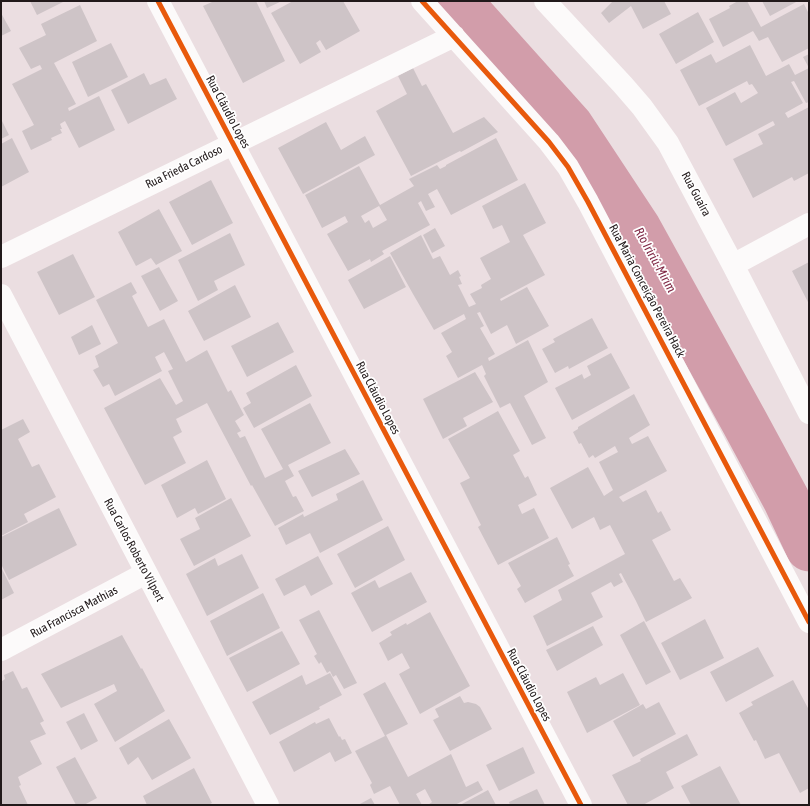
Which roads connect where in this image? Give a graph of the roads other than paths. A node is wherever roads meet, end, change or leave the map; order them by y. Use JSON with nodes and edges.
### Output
{"nodes":[{"id":1,"x":158,"y":1,"type":"edge"},
{"id":2,"x":422,"y":1,"type":"edge"},
{"id":3,"x":545,"y":1,"type":"edge"},
{"id":4,"x":454,"y":36,"type":"junction"},
{"id":5,"x":233,"y":144,"type":"junction"},
{"id":6,"x":809,"y":224,"type":"edge"},
{"id":7,"x":1,"y":257,"type":"edge"},
{"id":8,"x":733,"y":265,"type":"junction"},
{"id":9,"x":1,"y":296,"type":"edge"},
{"id":10,"x":809,"y":413,"type":"edge"},
{"id":11,"x":146,"y":573,"type":"junction"},
{"id":12,"x":809,"y":622,"type":"edge"},
{"id":13,"x":1,"y":650,"type":"edge"},
{"id":14,"x":268,"y":805,"type":"edge"},
{"id":15,"x":581,"y":805,"type":"edge"}],
"edges":[{"from":1,"to":5,"type":"street","name":"Rua Cláudio Lopes"},
{"from":2,"to":4,"type":"street","name":"Rua Maria Conceição Pereira Hack"},
{"from":3,"to":8,"type":"street","name":"Rua Guaíra"},
{"from":4,"to":5,"type":"street","name":"Rua Frieda Cardoso"},
{"from":4,"to":12,"type":"street","name":"Rua Maria Conceição Pereira Hack"},
{"from":5,"to":7,"type":"street","name":"Rua Frieda Cardoso"},
{"from":5,"to":15,"type":"street","name":"Rua Cláudio Lopes"},
{"from":6,"to":8,"type":"street"},
{"from":8,"to":10,"type":"street","name":"Rua Guaíra"},
{"from":9,"to":11,"type":"street","name":"Rua Carlos Roberto Vilpert"},
{"from":11,"to":13,"type":"street","name":"Rua Francisca Mathias"},
{"from":11,"to":14,"type":"street","name":"Rua Carlos Roberto Vilpert"}]}
